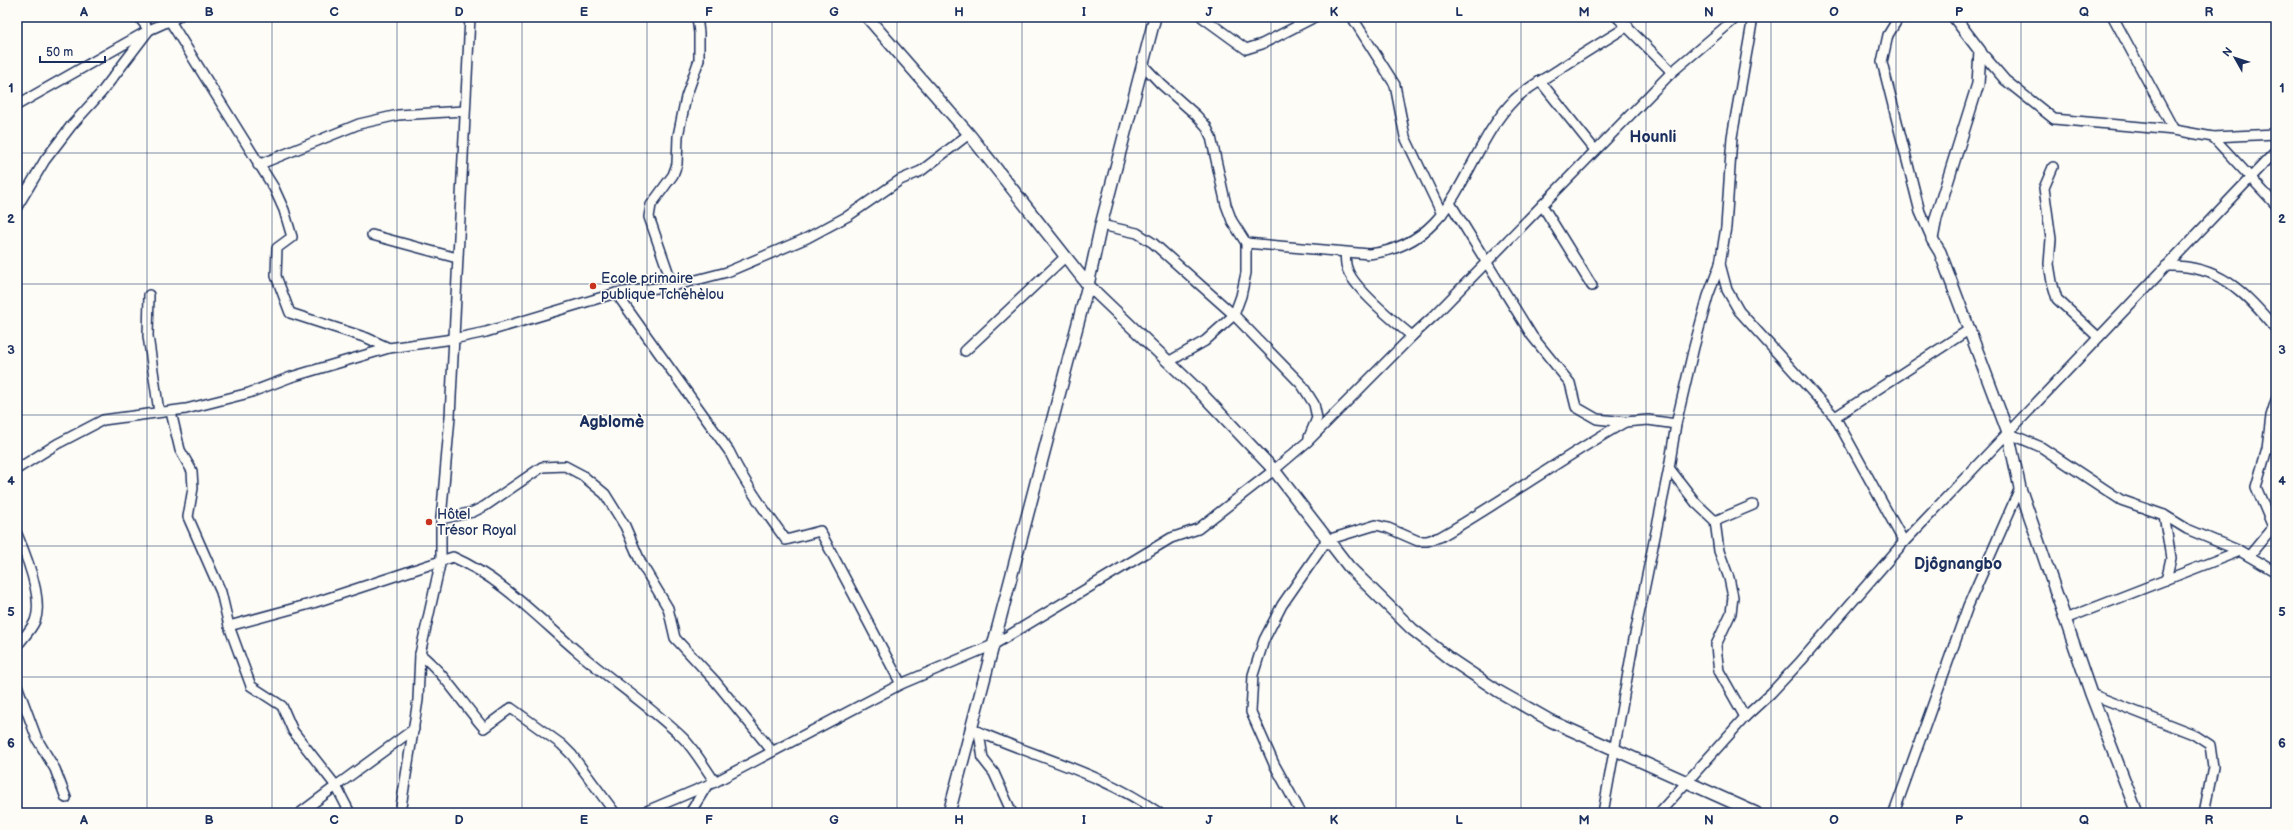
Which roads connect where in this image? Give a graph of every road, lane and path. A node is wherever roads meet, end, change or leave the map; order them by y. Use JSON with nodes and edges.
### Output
{"nodes":[{"id":1,"x":139,"y":17,"type":"edge"},
{"id":2,"x":470,"y":17,"type":"edge"},
{"id":3,"x":697,"y":17,"type":"edge"},
{"id":4,"x":867,"y":17,"type":"edge"},
{"id":5,"x":1155,"y":17,"type":"edge"},
{"id":6,"x":1202,"y":17,"type":"edge"},
{"id":7,"x":1315,"y":17,"type":"edge"},
{"id":8,"x":1352,"y":17,"type":"edge"},
{"id":9,"x":1617,"y":17,"type":"edge"},
{"id":10,"x":1737,"y":17,"type":"edge"},
{"id":11,"x":1753,"y":17,"type":"edge"},
{"id":12,"x":1899,"y":17,"type":"edge"},
{"id":13,"x":1954,"y":17,"type":"edge"},
{"id":14,"x":2113,"y":17,"type":"edge"},
{"id":15,"x":173,"y":18,"type":"edge"},
{"id":16,"x":1628,"y":26,"type":"junction"},
{"id":17,"x":149,"y":30,"type":"junction"},
{"id":18,"x":1980,"y":51,"type":"junction"},
{"id":19,"x":1142,"y":64,"type":"junction"},
{"id":20,"x":1672,"y":72,"type":"junction"},
{"id":21,"x":1540,"y":81,"type":"junction"},
{"id":22,"x":17,"y":105,"type":"edge"},
{"id":23,"x":464,"y":111,"type":"junction"},
{"id":24,"x":2174,"y":130,"type":"junction"},
{"id":25,"x":969,"y":134,"type":"junction"},
{"id":26,"x":2276,"y":134,"type":"edge"},
{"id":27,"x":2212,"y":137,"type":"junction"},
{"id":28,"x":1595,"y":150,"type":"junction"},
{"id":29,"x":2276,"y":151,"type":"edge"},
{"id":30,"x":258,"y":165,"type":"junction"},
{"id":31,"x":2053,"y":167,"type":"dead end"},
{"id":32,"x":2252,"y":177,"type":"junction"},
{"id":33,"x":1450,"y":203,"type":"junction"},
{"id":34,"x":1542,"y":205,"type":"junction"},
{"id":35,"x":2276,"y":205,"type":"edge"},
{"id":36,"x":17,"y":207,"type":"edge"},
{"id":37,"x":1442,"y":214,"type":"junction"},
{"id":38,"x":1101,"y":225,"type":"junction"},
{"id":39,"x":372,"y":235,"type":"dead end"},
{"id":40,"x":1932,"y":239,"type":"junction"},
{"id":41,"x":1246,"y":243,"type":"junction"},
{"id":42,"x":1345,"y":253,"type":"junction"},
{"id":43,"x":1065,"y":257,"type":"junction"},
{"id":44,"x":457,"y":258,"type":"junction"},
{"id":45,"x":1486,"y":262,"type":"junction"},
{"id":46,"x":1720,"y":264,"type":"junction"},
{"id":47,"x":2166,"y":266,"type":"junction"},
{"id":48,"x":1088,"y":285,"type":"junction"},
{"id":49,"x":673,"y":286,"type":"junction"},
{"id":50,"x":1592,"y":286,"type":"dead end"},
{"id":51,"x":616,"y":293,"type":"junction"},
{"id":52,"x":149,"y":296,"type":"dead end"},
{"id":53,"x":1234,"y":315,"type":"junction"},
{"id":54,"x":1970,"y":329,"type":"junction"},
{"id":55,"x":2276,"y":329,"type":"edge"},
{"id":56,"x":1412,"y":336,"type":"junction"},
{"id":57,"x":2098,"y":337,"type":"junction"},
{"id":58,"x":454,"y":339,"type":"junction"},
{"id":59,"x":389,"y":348,"type":"junction"},
{"id":60,"x":965,"y":351,"type":"dead end"},
{"id":61,"x":1170,"y":362,"type":"junction"},
{"id":62,"x":2276,"y":400,"type":"edge"},
{"id":63,"x":159,"y":412,"type":"junction"},
{"id":64,"x":171,"y":412,"type":"junction"},
{"id":65,"x":1835,"y":417,"type":"junction"},
{"id":66,"x":1626,"y":422,"type":"junction"},
{"id":67,"x":1676,"y":424,"type":"junction"},
{"id":68,"x":2008,"y":433,"type":"junction"},
{"id":69,"x":1307,"y":442,"type":"junction"},
{"id":70,"x":1669,"y":468,"type":"junction"},
{"id":71,"x":17,"y":469,"type":"edge"},
{"id":72,"x":1274,"y":470,"type":"junction"},
{"id":73,"x":2020,"y":488,"type":"junction"},
{"id":74,"x":1753,"y":505,"type":"dead end"},
{"id":75,"x":2164,"y":516,"type":"junction"},
{"id":76,"x":441,"y":519,"type":"junction"},
{"id":77,"x":1715,"y":521,"type":"junction"},
{"id":78,"x":2274,"y":527,"type":"edge"},
{"id":79,"x":17,"y":534,"type":"edge"},
{"id":80,"x":1327,"y":540,"type":"junction"},
{"id":81,"x":1904,"y":542,"type":"junction"},
{"id":82,"x":2240,"y":552,"type":"junction"},
{"id":83,"x":2249,"y":556,"type":"junction"},
{"id":84,"x":441,"y":560,"type":"junction"},
{"id":85,"x":2276,"y":572,"type":"edge"},
{"id":86,"x":2166,"y":580,"type":"junction"},
{"id":87,"x":2065,"y":619,"type":"junction"},
{"id":88,"x":229,"y":626,"type":"junction"},
{"id":89,"x":993,"y":645,"type":"junction"},
{"id":90,"x":17,"y":646,"type":"edge"},
{"id":91,"x":420,"y":654,"type":"junction"},
{"id":92,"x":901,"y":684,"type":"junction"},
{"id":93,"x":17,"y":685,"type":"edge"},
{"id":94,"x":2091,"y":694,"type":"junction"},
{"id":95,"x":25,"y":706,"type":"junction"},
{"id":96,"x":17,"y":712,"type":"edge"},
{"id":97,"x":1745,"y":717,"type":"junction"},
{"id":98,"x":414,"y":729,"type":"junction"},
{"id":99,"x":976,"y":730,"type":"junction"},
{"id":100,"x":1613,"y":750,"type":"junction"},
{"id":101,"x":772,"y":752,"type":"junction"},
{"id":102,"x":715,"y":782,"type":"junction"},
{"id":103,"x":1685,"y":783,"type":"junction"},
{"id":104,"x":336,"y":786,"type":"junction"},
{"id":105,"x":706,"y":787,"type":"junction"},
{"id":106,"x":66,"y":798,"type":"dead end"},
{"id":107,"x":946,"y":812,"type":"edge"},
{"id":108,"x":300,"y":813,"type":"edge"},
{"id":109,"x":350,"y":813,"type":"edge"},
{"id":110,"x":400,"y":813,"type":"edge"},
{"id":111,"x":615,"y":813,"type":"edge"},
{"id":112,"x":642,"y":813,"type":"edge"},
{"id":113,"x":690,"y":813,"type":"edge"},
{"id":114,"x":1012,"y":813,"type":"edge"},
{"id":115,"x":1160,"y":813,"type":"edge"},
{"id":116,"x":1301,"y":813,"type":"edge"},
{"id":117,"x":1603,"y":813,"type":"edge"},
{"id":118,"x":1659,"y":813,"type":"edge"},
{"id":119,"x":1756,"y":813,"type":"edge"},
{"id":120,"x":1894,"y":813,"type":"edge"},
{"id":121,"x":2137,"y":813,"type":"edge"},
{"id":122,"x":2204,"y":813,"type":"edge"}],
"edges":[{"from":1,"to":17,"type":"street"},
{"from":2,"to":23,"type":"street"},
{"from":3,"to":49,"type":"street"},
{"from":4,"to":25,"type":"street"},
{"from":5,"to":19,"type":"street"},
{"from":6,"to":7,"type":"street"},
{"from":8,"to":37,"type":"street"},
{"from":9,"to":16,"type":"street"},
{"from":10,"to":20,"type":"street"},
{"from":11,"to":46,"type":"street"},
{"from":12,"to":40,"type":"street"},
{"from":13,"to":18,"type":"street"},
{"from":14,"to":24,"type":"street"},
{"from":15,"to":17,"type":"street"},
{"from":15,"to":30,"type":"street"},
{"from":16,"to":20,"type":"street"},
{"from":16,"to":21,"type":"street"},
{"from":17,"to":22,"type":"street"},
{"from":17,"to":36,"type":"street"},
{"from":18,"to":24,"type":"street"},
{"from":18,"to":40,"type":"street"},
{"from":19,"to":38,"type":"street"},
{"from":19,"to":41,"type":"street"},
{"from":20,"to":28,"type":"street"},
{"from":21,"to":28,"type":"street"},
{"from":21,"to":33,"type":"street"},
{"from":23,"to":30,"type":"street"},
{"from":23,"to":44,"type":"street"},
{"from":24,"to":27,"type":"street"},
{"from":25,"to":43,"type":"street"},
{"from":25,"to":49,"type":"street"},
{"from":26,"to":27,"type":"street"},
{"from":27,"to":32,"type":"street"},
{"from":28,"to":34,"type":"street"},
{"from":29,"to":32,"type":"street"},
{"from":30,"to":59,"type":"street"},
{"from":31,"to":57,"type":"street"},
{"from":32,"to":35,"type":"street"},
{"from":32,"to":47,"type":"street"},
{"from":33,"to":37,"type":"street"},
{"from":33,"to":45,"type":"street"},
{"from":34,"to":45,"type":"street"},
{"from":34,"to":50,"type":"street"},
{"from":37,"to":42,"type":"street"},
{"from":38,"to":48,"type":"street"},
{"from":38,"to":53,"type":"street"},
{"from":39,"to":44,"type":"street"},
{"from":40,"to":54,"type":"street"},
{"from":41,"to":42,"type":"street"},
{"from":41,"to":53,"type":"street"},
{"from":42,"to":56,"type":"street"},
{"from":43,"to":48,"type":"street"},
{"from":43,"to":60,"type":"street"},
{"from":44,"to":58,"type":"street"},
{"from":45,"to":56,"type":"street"},
{"from":45,"to":66,"type":"street"},
{"from":46,"to":65,"type":"street"},
{"from":46,"to":67,"type":"street"},
{"from":47,"to":55,"type":"street"},
{"from":47,"to":57,"type":"street"},
{"from":48,"to":61,"type":"street"},
{"from":48,"to":89,"type":"street"},
{"from":49,"to":51,"type":"street"},
{"from":51,"to":58,"type":"street"},
{"from":51,"to":92,"type":"street"},
{"from":52,"to":63,"type":"street"},
{"from":53,"to":61,"type":"street"},
{"from":53,"to":69,"type":"street"},
{"from":54,"to":65,"type":"street"},
{"from":54,"to":68,"type":"street"},
{"from":56,"to":69,"type":"street"},
{"from":57,"to":68,"type":"street"},
{"from":58,"to":59,"type":"street"},
{"from":58,"to":76,"type":"street"},
{"from":59,"to":64,"type":"street"},
{"from":61,"to":72,"type":"street"},
{"from":62,"to":78,"type":"street"},
{"from":63,"to":64,"type":"street"},
{"from":63,"to":71,"type":"street"},
{"from":64,"to":88,"type":"street"},
{"from":65,"to":81,"type":"street"},
{"from":66,"to":67,"type":"street"},
{"from":66,"to":80,"type":"street"},
{"from":67,"to":70,"type":"street"},
{"from":68,"to":73,"type":"street"},
{"from":68,"to":75,"type":"street"},
{"from":68,"to":81,"type":"street"},
{"from":69,"to":72,"type":"street"},
{"from":70,"to":77,"type":"street"},
{"from":70,"to":100,"type":"street"},
{"from":72,"to":80,"type":"street"},
{"from":72,"to":89,"type":"street"},
{"from":73,"to":87,"type":"street"},
{"from":73,"to":120,"type":"street"},
{"from":74,"to":77,"type":"street"},
{"from":75,"to":82,"type":"street"},
{"from":75,"to":86,"type":"street"},
{"from":76,"to":84,"type":"street"},
{"from":76,"to":101,"type":"street"},
{"from":77,"to":97,"type":"street"},
{"from":78,"to":83,"type":"street"},
{"from":79,"to":90,"type":"street"},
{"from":80,"to":100,"type":"street"},
{"from":80,"to":116,"type":"street"},
{"from":81,"to":97,"type":"street"},
{"from":82,"to":83,"type":"street"},
{"from":82,"to":86,"type":"street"},
{"from":83,"to":85,"type":"street"},
{"from":84,"to":88,"type":"street"},
{"from":84,"to":91,"type":"street"},
{"from":84,"to":102,"type":"street"},
{"from":86,"to":87,"type":"street"},
{"from":87,"to":94,"type":"street"},
{"from":88,"to":104,"type":"street"},
{"from":89,"to":92,"type":"street"},
{"from":89,"to":99,"type":"street"},
{"from":91,"to":98,"type":"street"},
{"from":91,"to":111,"type":"street"},
{"from":92,"to":101,"type":"street"},
{"from":93,"to":95,"type":"street"},
{"from":94,"to":121,"type":"street"},
{"from":94,"to":122,"type":"street"},
{"from":95,"to":96,"type":"street"},
{"from":95,"to":106,"type":"street"},
{"from":97,"to":103,"type":"street"},
{"from":98,"to":104,"type":"street"},
{"from":98,"to":110,"type":"street"},
{"from":99,"to":107,"type":"street"},
{"from":99,"to":114,"type":"street"},
{"from":99,"to":115,"type":"street"},
{"from":100,"to":103,"type":"street"},
{"from":100,"to":117,"type":"street"},
{"from":101,"to":102,"type":"street"},
{"from":102,"to":105,"type":"street"},
{"from":103,"to":118,"type":"street"},
{"from":103,"to":119,"type":"street"},
{"from":104,"to":108,"type":"street"},
{"from":104,"to":109,"type":"street"},
{"from":105,"to":112,"type":"street"},
{"from":105,"to":113,"type":"street"}]}
